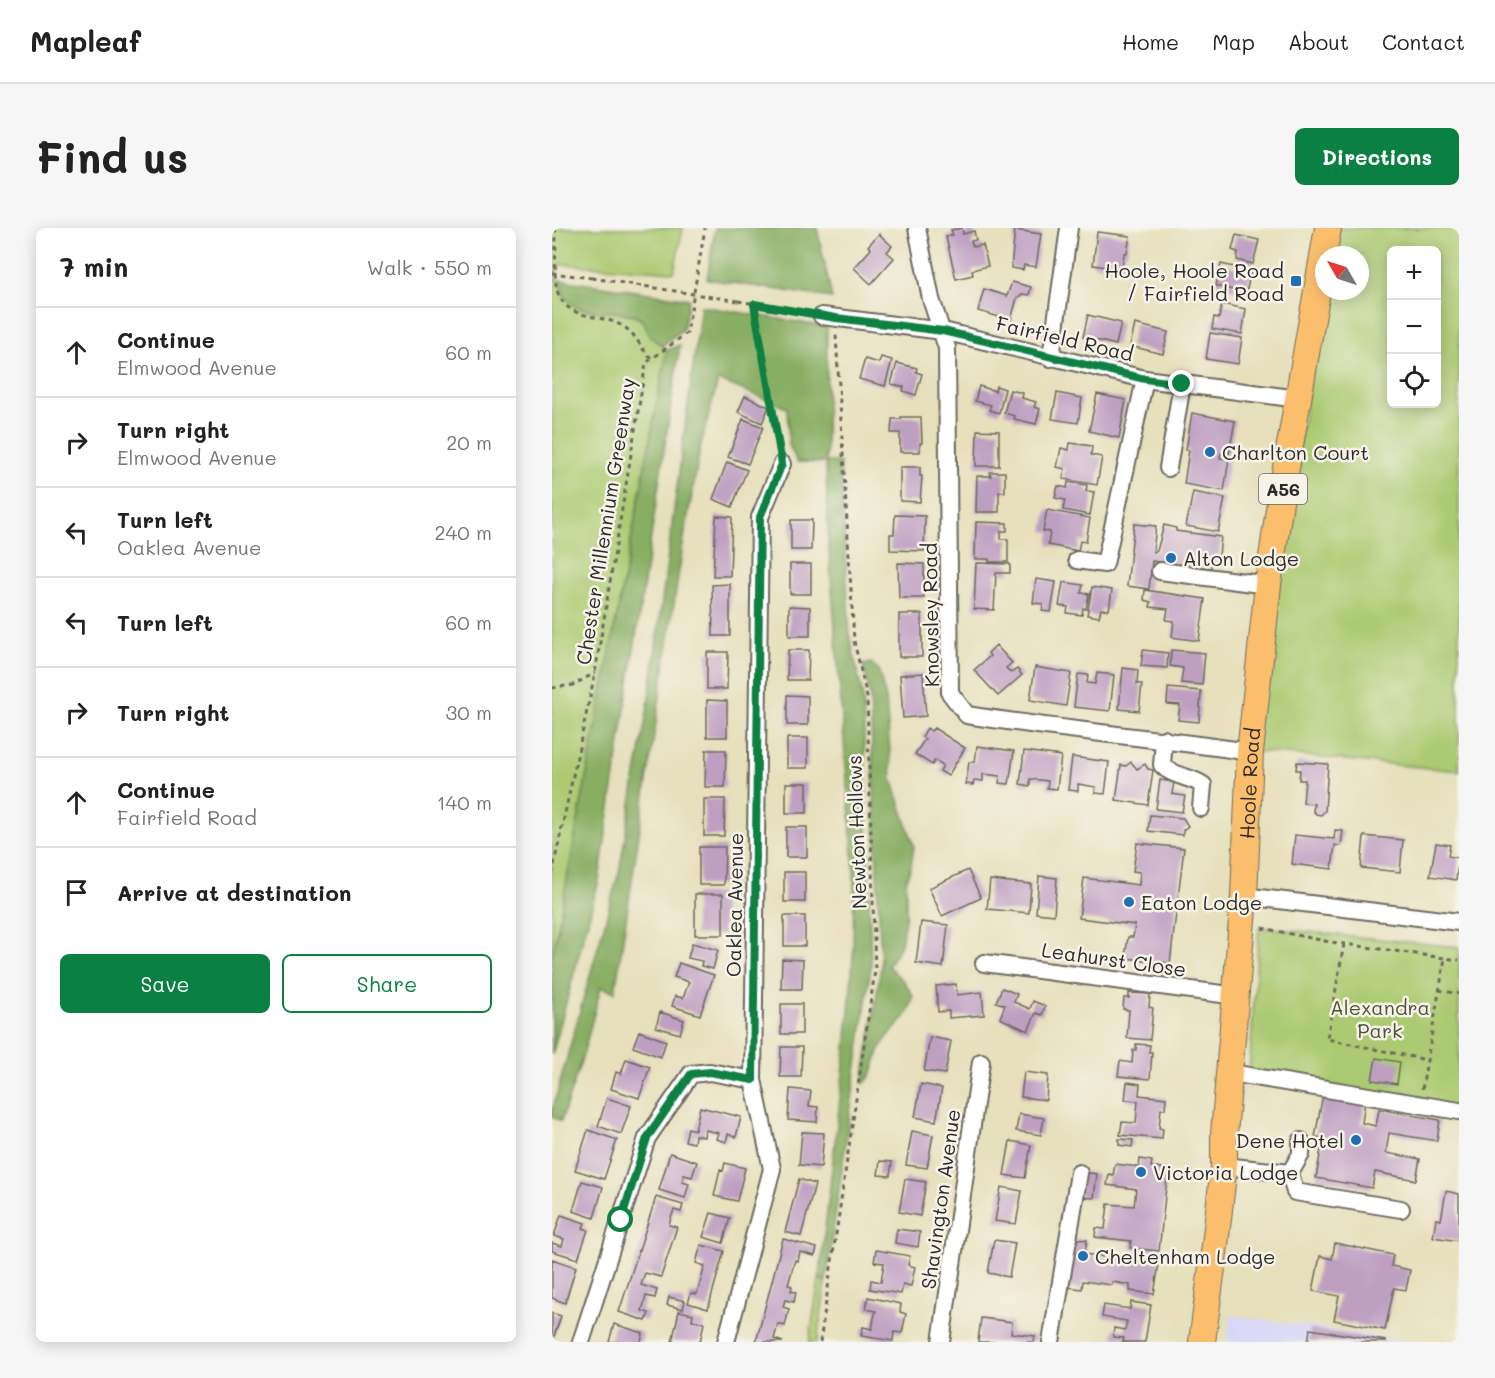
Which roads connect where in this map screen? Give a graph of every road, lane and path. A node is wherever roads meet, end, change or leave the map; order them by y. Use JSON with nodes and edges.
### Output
{"nodes":[{"id":1,"x":555,"y":228,"type":"edge"},
{"id":2,"x":705,"y":228,"type":"edge"},
{"id":3,"x":917,"y":228,"type":"edge"},
{"id":4,"x":1069,"y":228,"type":"edge"},
{"id":5,"x":1328,"y":228,"type":"edge"},
{"id":6,"x":554,"y":273,"type":"edge"},
{"id":7,"x":754,"y":304,"type":"junction"},
{"id":8,"x":829,"y":317,"type":"junction"},
{"id":9,"x":943,"y":331,"type":"junction"},
{"id":10,"x":651,"y":358,"type":"junction"},
{"id":11,"x":1051,"y":358,"type":"junction"},
{"id":12,"x":1145,"y":379,"type":"junction"},
{"id":13,"x":1182,"y":384,"type":"junction"},
{"id":14,"x":1299,"y":399,"type":"junction"},
{"id":15,"x":782,"y":464,"type":"joint"},
{"id":16,"x":1167,"y":468,"type":"dead end"},
{"id":17,"x":1077,"y":560,"type":"dead end"},
{"id":18,"x":1160,"y":571,"type":"dead end"},
{"id":19,"x":1268,"y":585,"type":"junction"},
{"id":20,"x":596,"y":673,"type":"junction"},
{"id":21,"x":552,"y":688,"type":"edge"},
{"id":22,"x":1164,"y":740,"type":"junction"},
{"id":23,"x":1251,"y":752,"type":"junction"},
{"id":24,"x":1201,"y":808,"type":"dead end"},
{"id":25,"x":552,"y":874,"type":"edge"},
{"id":26,"x":1245,"y":896,"type":"junction"},
{"id":27,"x":1459,"y":922,"type":"edge"},
{"id":28,"x":1259,"y":927,"type":"dead end"},
{"id":29,"x":1344,"y":944,"type":"junction"},
{"id":30,"x":1445,"y":958,"type":"junction"},
{"id":31,"x":1459,"y":960,"type":"edge"},
{"id":32,"x":984,"y":963,"type":"dead end"},
{"id":33,"x":1439,"y":990,"type":"junction"},
{"id":34,"x":1459,"y":994,"type":"edge"},
{"id":35,"x":1237,"y":996,"type":"junction"},
{"id":36,"x":1427,"y":1060,"type":"junction"},
{"id":37,"x":981,"y":1062,"type":"dead end"},
{"id":38,"x":1231,"y":1073,"type":"junction"},
{"id":39,"x":753,"y":1080,"type":"junction"},
{"id":40,"x":1422,"y":1092,"type":"dead end"},
{"id":41,"x":1459,"y":1111,"type":"edge"},
{"id":42,"x":1301,"y":1141,"type":"dead end"},
{"id":43,"x":1224,"y":1166,"type":"junction"},
{"id":44,"x":1079,"y":1173,"type":"dead end"},
{"id":45,"x":1290,"y":1173,"type":"junction"},
{"id":46,"x":1401,"y":1209,"type":"dead end"},
{"id":47,"x":581,"y":1342,"type":"edge"},
{"id":48,"x":726,"y":1342,"type":"edge"},
{"id":49,"x":820,"y":1342,"type":"edge"},
{"id":50,"x":941,"y":1342,"type":"edge"},
{"id":51,"x":1051,"y":1342,"type":"edge"},
{"id":52,"x":1202,"y":1342,"type":"edge"}],
"edges":[{"from":1,"to":6,"type":"path"},
{"from":2,"to":10,"type":"path","name":"Chester Millennium Greenway"},
{"from":3,"to":9,"type":"street","name":"Knowsley Road"},
{"from":4,"to":11,"type":"street"},
{"from":5,"to":14,"type":"highway","name":"Hoole Road","number":"A56"},
{"from":6,"to":7,"type":"path","bridge":true},
{"from":6,"to":10,"type":"path"},
{"from":7,"to":8,"type":"path"},
{"from":7,"to":15,"type":"path"},
{"from":8,"to":9,"type":"street","name":"Fairfield Road"},
{"from":8,"to":49,"type":"path","name":"Newton Hollows"},
{"from":9,"to":11,"type":"street","name":"Fairfield Road"},
{"from":9,"to":22,"type":"street","name":"Knowsley Road"},
{"from":10,"to":20,"type":"path","name":"Chester Millennium Greenway"},
{"from":11,"to":12,"type":"street","name":"Fairfield Road"},
{"from":12,"to":13,"type":"street","name":"Fairfield Road"},
{"from":12,"to":17,"type":"street"},
{"from":13,"to":14,"type":"street","name":"Fairfield Road"},
{"from":13,"to":16,"type":"street"},
{"from":14,"to":19,"type":"highway","name":"Hoole Road","number":"A56"},
{"from":15,"to":39,"type":"street","name":"Oaklea Avenue"},
{"from":18,"to":19,"type":"street"},
{"from":19,"to":23,"type":"highway","name":"Hoole Road","number":"A56"},
{"from":20,"to":21,"type":"path"},
{"from":20,"to":25,"type":"path","name":"Chester Millennium Greenway"},
{"from":22,"to":23,"type":"street","name":"Knowsley Road"},
{"from":22,"to":24,"type":"street"},
{"from":23,"to":26,"type":"highway","name":"Hoole Road","number":"A56"},
{"from":26,"to":27,"type":"street"},
{"from":26,"to":35,"type":"highway","name":"Hoole Road","number":"A56"},
{"from":28,"to":29,"type":"path"},
{"from":29,"to":30,"type":"path"},
{"from":29,"to":36,"type":"path"},
{"from":30,"to":31,"type":"path"},
{"from":30,"to":33,"type":"path"},
{"from":32,"to":35,"type":"street","name":"Leahurst Close"},
{"from":33,"to":34,"type":"path"},
{"from":33,"to":36,"type":"path"},
{"from":35,"to":38,"type":"highway","name":"Hoole Road","number":"A56"},
{"from":36,"to":40,"type":"path"},
{"from":37,"to":50,"type":"street","name":"Shavington Avenue"},
{"from":38,"to":41,"type":"street"},
{"from":38,"to":43,"type":"highway","name":"Hoole Road","number":"A56"},
{"from":39,"to":47,"type":"street"},
{"from":39,"to":48,"type":"street","name":"Oaklea Avenue"},
{"from":42,"to":45,"type":"street"},
{"from":43,"to":45,"type":"street"},
{"from":43,"to":52,"type":"highway","name":"Hoole Road","number":"A56"},
{"from":44,"to":51,"type":"street"},
{"from":45,"to":46,"type":"street"}]}
